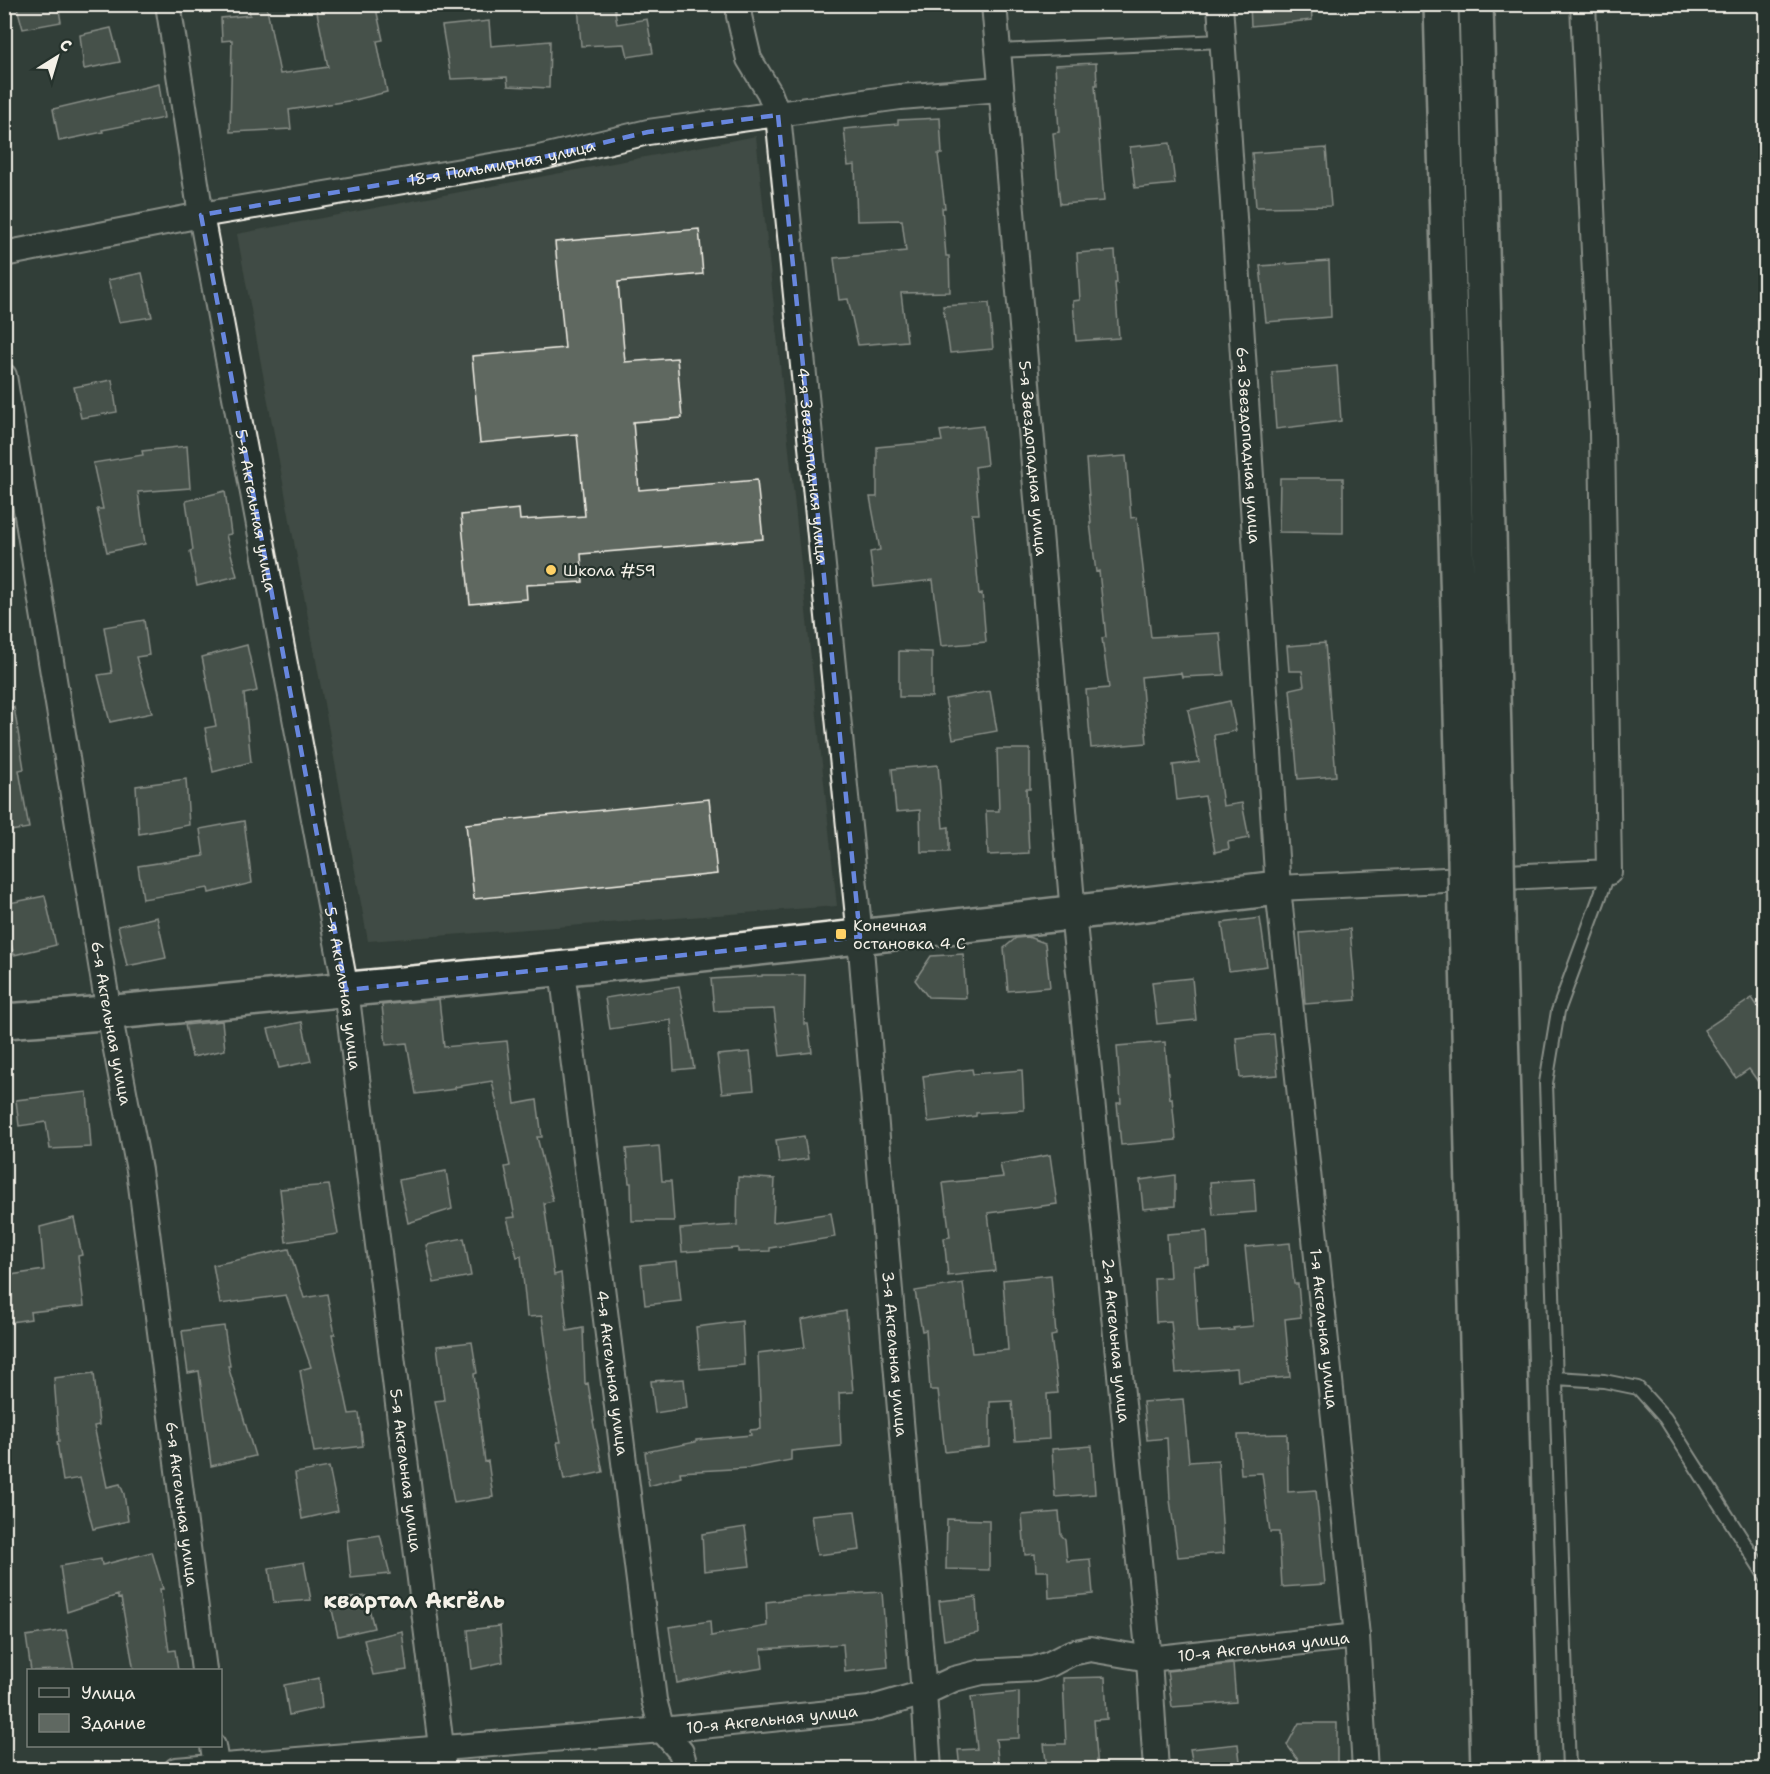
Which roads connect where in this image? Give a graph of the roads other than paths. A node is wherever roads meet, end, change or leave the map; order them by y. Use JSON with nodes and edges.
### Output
{"nodes":[{"id":1,"x":168,"y":4,"type":"edge"},
{"id":2,"x":740,"y":4,"type":"edge"},
{"id":3,"x":993,"y":4,"type":"edge"},
{"id":4,"x":1220,"y":4,"type":"edge"},
{"id":5,"x":1440,"y":4,"type":"edge"},
{"id":6,"x":1476,"y":4,"type":"edge"},
{"id":7,"x":1584,"y":4,"type":"edge"},
{"id":8,"x":1222,"y":41,"type":"junction"},
{"id":9,"x":998,"y":51,"type":"junction"},
{"id":10,"x":1001,"y":89,"type":"junction"},
{"id":11,"x":778,"y":114,"type":"junction"},
{"id":12,"x":201,"y":215,"type":"junction"},
{"id":13,"x":4,"y":254,"type":"edge"},
{"id":14,"x":4,"y":376,"type":"edge"},
{"id":15,"x":1609,"y":872,"type":"junction"},
{"id":16,"x":1278,"y":888,"type":"junction"},
{"id":17,"x":1072,"y":913,"type":"junction"},
{"id":18,"x":860,"y":937,"type":"junction"},
{"id":19,"x":562,"y":970,"type":"junction"},
{"id":20,"x":346,"y":990,"type":"junction"},
{"id":21,"x":109,"y":1013,"type":"junction"},
{"id":22,"x":4,"y":1021,"type":"edge"},
{"id":23,"x":1556,"y":1378,"type":"junction"},
{"id":24,"x":1766,"y":1577,"type":"edge"},
{"id":25,"x":1357,"y":1636,"type":"junction"},
{"id":26,"x":1149,"y":1659,"type":"junction"},
{"id":27,"x":204,"y":1669,"type":"edge"},
{"id":28,"x":924,"y":1693,"type":"junction"},
{"id":29,"x":662,"y":1730,"type":"junction"},
{"id":30,"x":442,"y":1759,"type":"edge"},
{"id":31,"x":215,"y":1760,"type":"edge"},
{"id":32,"x":176,"y":1770,"type":"edge"},
{"id":33,"x":686,"y":1770,"type":"edge"},
{"id":34,"x":929,"y":1770,"type":"edge"},
{"id":35,"x":1156,"y":1770,"type":"edge"},
{"id":36,"x":1365,"y":1770,"type":"edge"},
{"id":37,"x":1488,"y":1770,"type":"edge"},
{"id":38,"x":1521,"y":1770,"type":"edge"},
{"id":39,"x":1569,"y":1770,"type":"edge"}],
"edges":[{"from":1,"to":12,"type":"street","name":"5-я Акгельная улица"},
{"from":2,"to":11,"type":"street","name":"4-я Звездопадная улица"},
{"from":3,"to":9,"type":"street","name":"5-я Звездопадная улица"},
{"from":4,"to":8,"type":"street","name":"6-я Звездопадная улица"},
{"from":5,"to":37,"type":"main road","bridge":true},
{"from":6,"to":38,"type":"main road","bridge":true},
{"from":7,"to":15,"type":"street"},
{"from":8,"to":9,"type":"lane"},
{"from":8,"to":16,"type":"street","name":"6-я Звездопадная улица"},
{"from":9,"to":10,"type":"street","name":"5-я Звездопадная улица"},
{"from":10,"to":11,"type":"street","name":"18-я Пальмирная улица"},
{"from":10,"to":17,"type":"street","name":"5-я Звездопадная улица"},
{"from":11,"to":12,"type":"street","name":"18-я Пальмирная улица"},
{"from":11,"to":18,"type":"street","name":"4-я Звездопадная улица"},
{"from":12,"to":13,"type":"street","name":"18-я Пальмирная улица"},
{"from":12,"to":20,"type":"street","name":"5-я Акгельная улица"},
{"from":14,"to":21,"type":"street","name":"6-я Акгельная улица"},
{"from":15,"to":16,"type":"street"},
{"from":15,"to":23,"type":"lane"},
{"from":16,"to":17,"type":"main road"},
{"from":16,"to":25,"type":"street","name":"1-я Акгельная улица"},
{"from":17,"to":18,"type":"main road"},
{"from":17,"to":26,"type":"street","name":"2-я Акгельная улица"},
{"from":18,"to":19,"type":"main road"},
{"from":18,"to":28,"type":"street","name":"3-я Акгельная улица"},
{"from":19,"to":20,"type":"main road"},
{"from":19,"to":29,"type":"street","name":"4-я Акгельная улица"},
{"from":20,"to":21,"type":"main road"},
{"from":20,"to":30,"type":"street","name":"5-я Акгельная улица"},
{"from":21,"to":22,"type":"main road"},
{"from":21,"to":27,"type":"street","name":"6-я Акгельная улица"},
{"from":23,"to":24,"type":"lane"},
{"from":23,"to":39,"type":"lane"},
{"from":25,"to":26,"type":"street","name":"10-я Акгельная улица"},
{"from":25,"to":36,"type":"street","name":"1-я Акгельная улица"},
{"from":26,"to":28,"type":"street","name":"10-я Акгельная улица"},
{"from":26,"to":35,"type":"street","name":"2-я Акгельная улица"},
{"from":28,"to":29,"type":"street","name":"10-я Акгельная улица"},
{"from":28,"to":34,"type":"street","name":"3-я Акгельная улица"},
{"from":29,"to":30,"type":"street","name":"10-я Акгельная улица"},
{"from":29,"to":33,"type":"street","name":"4-я Акгельная улица"},
{"from":30,"to":31,"type":"street","name":"10-я Акгельная улица"},
{"from":31,"to":32,"type":"street","name":"10-я Акгельная улица"}]}
